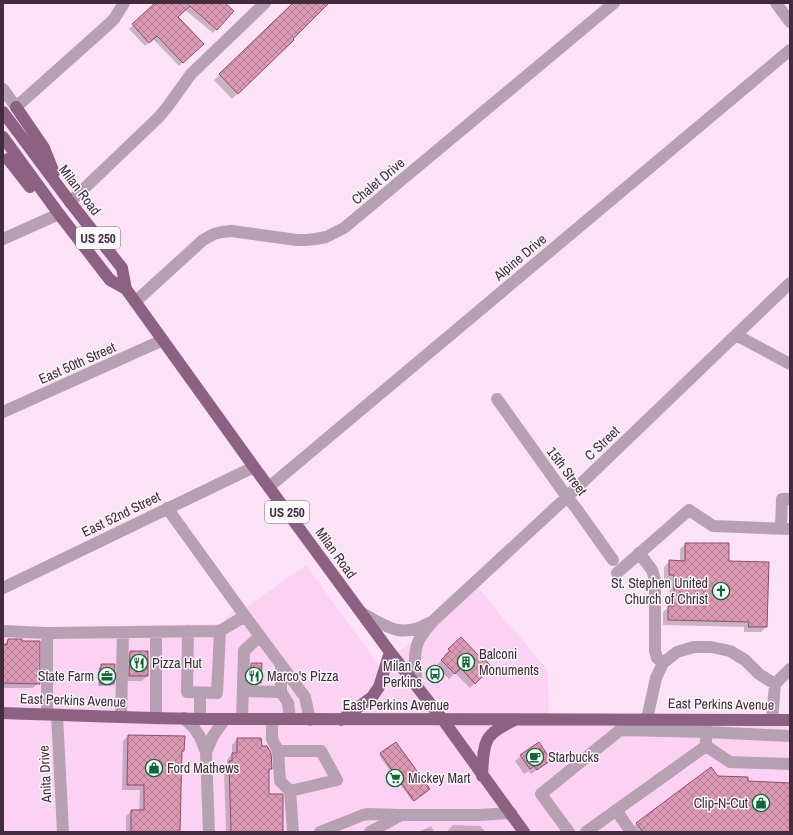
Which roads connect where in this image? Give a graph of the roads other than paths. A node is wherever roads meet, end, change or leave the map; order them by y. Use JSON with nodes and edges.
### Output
{"nodes":[{"id":1,"x":124,"y":3,"type":"edge"},
{"id":2,"x":265,"y":3,"type":"edge"},
{"id":3,"x":614,"y":3,"type":"edge"},
{"id":4,"x":776,"y":3,"type":"edge"},
{"id":5,"x":790,"y":22,"type":"edge"},
{"id":6,"x":790,"y":50,"type":"edge"},
{"id":7,"x":3,"y":89,"type":"edge"},
{"id":8,"x":16,"y":107,"type":"junction"},
{"id":9,"x":3,"y":112,"type":"edge"},
{"id":10,"x":3,"y":137,"type":"edge"},
{"id":11,"x":6,"y":156,"type":"edge"},
{"id":12,"x":61,"y":191,"type":"junction"},
{"id":13,"x":70,"y":202,"type":"junction"},
{"id":14,"x":59,"y":214,"type":"junction"},
{"id":15,"x":3,"y":239,"type":"edge"},
{"id":16,"x":790,"y":283,"type":"edge"},
{"id":17,"x":126,"y":289,"type":"junction"},
{"id":18,"x":135,"y":302,"type":"junction"},
{"id":19,"x":736,"y":335,"type":"junction"},
{"id":20,"x":163,"y":340,"type":"junction"},
{"id":21,"x":790,"y":364,"type":"edge"},
{"id":22,"x":497,"y":399,"type":"dead end"},
{"id":23,"x":3,"y":412,"type":"edge"},
{"id":24,"x":254,"y":467,"type":"junction"},
{"id":25,"x":269,"y":487,"type":"junction"},
{"id":26,"x":567,"y":497,"type":"junction"},
{"id":27,"x":790,"y":499,"type":"edge"},
{"id":28,"x":167,"y":508,"type":"junction"},
{"id":29,"x":786,"y":529,"type":"edge"},
{"id":30,"x":640,"y":553,"type":"junction"},
{"id":31,"x":614,"y":560,"type":"dead end"},
{"id":32,"x":617,"y":573,"type":"dead end"},
{"id":33,"x":3,"y":588,"type":"edge"},
{"id":34,"x":362,"y":613,"type":"junction"},
{"id":35,"x":245,"y":616,"type":"junction"},
{"id":36,"x":433,"y":621,"type":"junction"},
{"id":37,"x":3,"y":631,"type":"edge"},
{"id":38,"x":188,"y":631,"type":"junction"},
{"id":39,"x":220,"y":631,"type":"junction"},
{"id":40,"x":123,"y":632,"type":"junction"},
{"id":41,"x":156,"y":632,"type":"junction"},
{"id":42,"x":47,"y":633,"type":"junction"},
{"id":43,"x":260,"y":636,"type":"junction"},
{"id":44,"x":390,"y":652,"type":"junction"},
{"id":45,"x":663,"y":663,"type":"junction"},
{"id":46,"x":281,"y":665,"type":"junction"},
{"id":47,"x":790,"y":669,"type":"edge"},
{"id":48,"x":774,"y":684,"type":"junction"},
{"id":49,"x":417,"y":687,"type":"junction"},
{"id":50,"x":243,"y":691,"type":"junction"},
{"id":51,"x":281,"y":692,"type":"junction"},
{"id":52,"x":200,"y":693,"type":"junction"},
{"id":53,"x":3,"y":713,"type":"edge"},
{"id":54,"x":52,"y":715,"type":"junction"},
{"id":55,"x":121,"y":716,"type":"junction"},
{"id":56,"x":156,"y":717,"type":"junction"},
{"id":57,"x":184,"y":718,"type":"junction"},
{"id":58,"x":200,"y":719,"type":"junction"},
{"id":59,"x":225,"y":719,"type":"junction"},
{"id":60,"x":242,"y":719,"type":"junction"},
{"id":61,"x":272,"y":719,"type":"junction"},
{"id":62,"x":290,"y":719,"type":"junction"},
{"id":63,"x":517,"y":719,"type":"junction"},
{"id":64,"x":647,"y":719,"type":"junction"},
{"id":65,"x":706,"y":719,"type":"junction"},
{"id":66,"x":310,"y":720,"type":"junction"},
{"id":67,"x":341,"y":720,"type":"junction"},
{"id":68,"x":443,"y":720,"type":"junction"},
{"id":69,"x":772,"y":720,"type":"junction"},
{"id":70,"x":790,"y":720,"type":"edge"},
{"id":71,"x":706,"y":732,"type":"junction"},
{"id":72,"x":790,"y":736,"type":"edge"},
{"id":73,"x":706,"y":746,"type":"junction"},
{"id":74,"x":278,"y":751,"type":"junction"},
{"id":75,"x":206,"y":752,"type":"junction"},
{"id":76,"x":790,"y":764,"type":"edge"},
{"id":77,"x":482,"y":776,"type":"junction"},
{"id":78,"x":290,"y":791,"type":"junction"},
{"id":79,"x":616,"y":810,"type":"junction"},
{"id":80,"x":511,"y":813,"type":"junction"},
{"id":81,"x":401,"y":815,"type":"junction"},
{"id":82,"x":63,"y":832,"type":"edge"},
{"id":83,"x":209,"y":832,"type":"edge"},
{"id":84,"x":293,"y":832,"type":"edge"},
{"id":85,"x":320,"y":832,"type":"edge"},
{"id":86,"x":370,"y":832,"type":"edge"},
{"id":87,"x":524,"y":832,"type":"edge"},
{"id":88,"x":569,"y":832,"type":"edge"},
{"id":89,"x":586,"y":832,"type":"edge"},
{"id":90,"x":631,"y":832,"type":"edge"}],
"edges":[{"from":1,"to":8,"type":"street"},
{"from":2,"to":13,"type":"street"},
{"from":3,"to":18,"type":"street","name":"Chalet Drive"},
{"from":4,"to":5,"type":"street"},
{"from":6,"to":25,"type":"street","name":"Alpine Drive"},
{"from":7,"to":8,"type":"street"},
{"from":8,"to":12,"type":"main road"},
{"from":9,"to":12,"type":"main road","name":"Milan Road","number":"US 250"},
{"from":10,"to":14,"type":"main road","name":"Milan Road","number":"US 250"},
{"from":11,"to":14,"type":"main road"},
{"from":12,"to":13,"type":"main road","name":"Milan Road","number":"US 250"},
{"from":13,"to":17,"type":"main road","name":"Milan Road","number":"US 250"},
{"from":14,"to":15,"type":"street"},
{"from":14,"to":17,"type":"main road","name":"Milan Road","number":"US 250"},
{"from":16,"to":19,"type":"street","name":"C Street"},
{"from":17,"to":18,"type":"main road","name":"Milan Road","number":"US 250"},
{"from":18,"to":20,"type":"main road","name":"Milan Road","number":"US 250"},
{"from":19,"to":21,"type":"street"},
{"from":19,"to":26,"type":"street","name":"C Street"},
{"from":20,"to":23,"type":"street","name":"East 50th Street"},
{"from":20,"to":24,"type":"main road","name":"Milan Road","number":"US 250"},
{"from":22,"to":26,"type":"street","name":"15th Street"},
{"from":24,"to":25,"type":"main road","name":"Milan Road","number":"US 250"},
{"from":24,"to":28,"type":"street","name":"East 52nd Street"},
{"from":25,"to":34,"type":"main road","name":"Milan Road","number":"US 250"},
{"from":26,"to":31,"type":"street","name":"15th Street"},
{"from":26,"to":36,"type":"street","name":"C Street"},
{"from":27,"to":29,"type":"street"},
{"from":28,"to":33,"type":"street","name":"East 52nd Street"},
{"from":28,"to":35,"type":"street"},
{"from":29,"to":30,"type":"street"},
{"from":30,"to":32,"type":"street"},
{"from":30,"to":45,"type":"street"},
{"from":34,"to":36,"type":"street","name":"C Street"},
{"from":34,"to":44,"type":"main road","name":"Milan Road","number":"US 250"},
{"from":35,"to":39,"type":"street"},
{"from":35,"to":43,"type":"street"},
{"from":36,"to":49,"type":"street","name":"C Street"},
{"from":37,"to":42,"type":"street"},
{"from":38,"to":39,"type":"street"},
{"from":38,"to":41,"type":"street"},
{"from":38,"to":52,"type":"street"},
{"from":39,"to":52,"type":"street"},
{"from":40,"to":41,"type":"street"},
{"from":40,"to":42,"type":"street"},
{"from":40,"to":55,"type":"street"},
{"from":41,"to":56,"type":"street"},
{"from":42,"to":54,"type":"street","name":"Anita Drive"},
{"from":43,"to":46,"type":"street"},
{"from":43,"to":50,"type":"street"},
{"from":44,"to":49,"type":"main road","name":"Milan Road","number":"US 250"},
{"from":44,"to":67,"type":"main road"},
{"from":45,"to":48,"type":"street"},
{"from":45,"to":64,"type":"street"},
{"from":46,"to":51,"type":"street"},
{"from":46,"to":66,"type":"street"},
{"from":47,"to":48,"type":"street"},
{"from":48,"to":69,"type":"street"},
{"from":49,"to":68,"type":"main road","name":"Milan Road","number":"US 250"},
{"from":50,"to":51,"type":"street"},
{"from":50,"to":60,"type":"street"},
{"from":51,"to":62,"type":"street"},
{"from":52,"to":58,"type":"street"},
{"from":53,"to":54,"type":"main road","name":"East Perkins Avenue"},
{"from":54,"to":55,"type":"main road","name":"East Perkins Avenue"},
{"from":54,"to":82,"type":"street","name":"Anita Drive"},
{"from":55,"to":56,"type":"main road","name":"East Perkins Avenue"},
{"from":56,"to":57,"type":"main road","name":"East Perkins Avenue"},
{"from":57,"to":58,"type":"main road","name":"East Perkins Avenue"},
{"from":57,"to":75,"type":"street"},
{"from":58,"to":59,"type":"main road","name":"East Perkins Avenue"},
{"from":59,"to":60,"type":"main road","name":"East Perkins Avenue"},
{"from":59,"to":75,"type":"street"},
{"from":60,"to":61,"type":"main road","name":"East Perkins Avenue"},
{"from":61,"to":62,"type":"main road","name":"East Perkins Avenue"},
{"from":61,"to":74,"type":"street"},
{"from":62,"to":66,"type":"main road","name":"East Perkins Avenue"},
{"from":63,"to":64,"type":"main road","name":"East Perkins Avenue"},
{"from":63,"to":68,"type":"main road","name":"East Perkins Avenue"},
{"from":63,"to":77,"type":"main road"},
{"from":64,"to":65,"type":"main road","name":"East Perkins Avenue"},
{"from":65,"to":69,"type":"main road","name":"East Perkins Avenue"},
{"from":65,"to":71,"type":"street"},
{"from":66,"to":67,"type":"main road","name":"East Perkins Avenue"},
{"from":67,"to":68,"type":"main road","name":"East Perkins Avenue"},
{"from":68,"to":77,"type":"main road","name":"Milan Road","number":"US 250"},
{"from":69,"to":70,"type":"main road","name":"East Perkins Avenue"},
{"from":71,"to":72,"type":"street"},
{"from":71,"to":73,"type":"street"},
{"from":71,"to":88,"type":"street"},
{"from":73,"to":76,"type":"street"},
{"from":73,"to":79,"type":"street"},
{"from":74,"to":78,"type":"street"},
{"from":74,"to":78,"type":"street"},
{"from":75,"to":83,"type":"street"},
{"from":77,"to":80,"type":"main road","name":"Milan Road","number":"US 250"},
{"from":78,"to":84,"type":"street"},
{"from":79,"to":89,"type":"street"},
{"from":79,"to":90,"type":"street"},
{"from":80,"to":81,"type":"street"},
{"from":80,"to":87,"type":"main road","name":"Milan Road","number":"US 250"},
{"from":81,"to":85,"type":"street"},
{"from":81,"to":86,"type":"street"}]}
